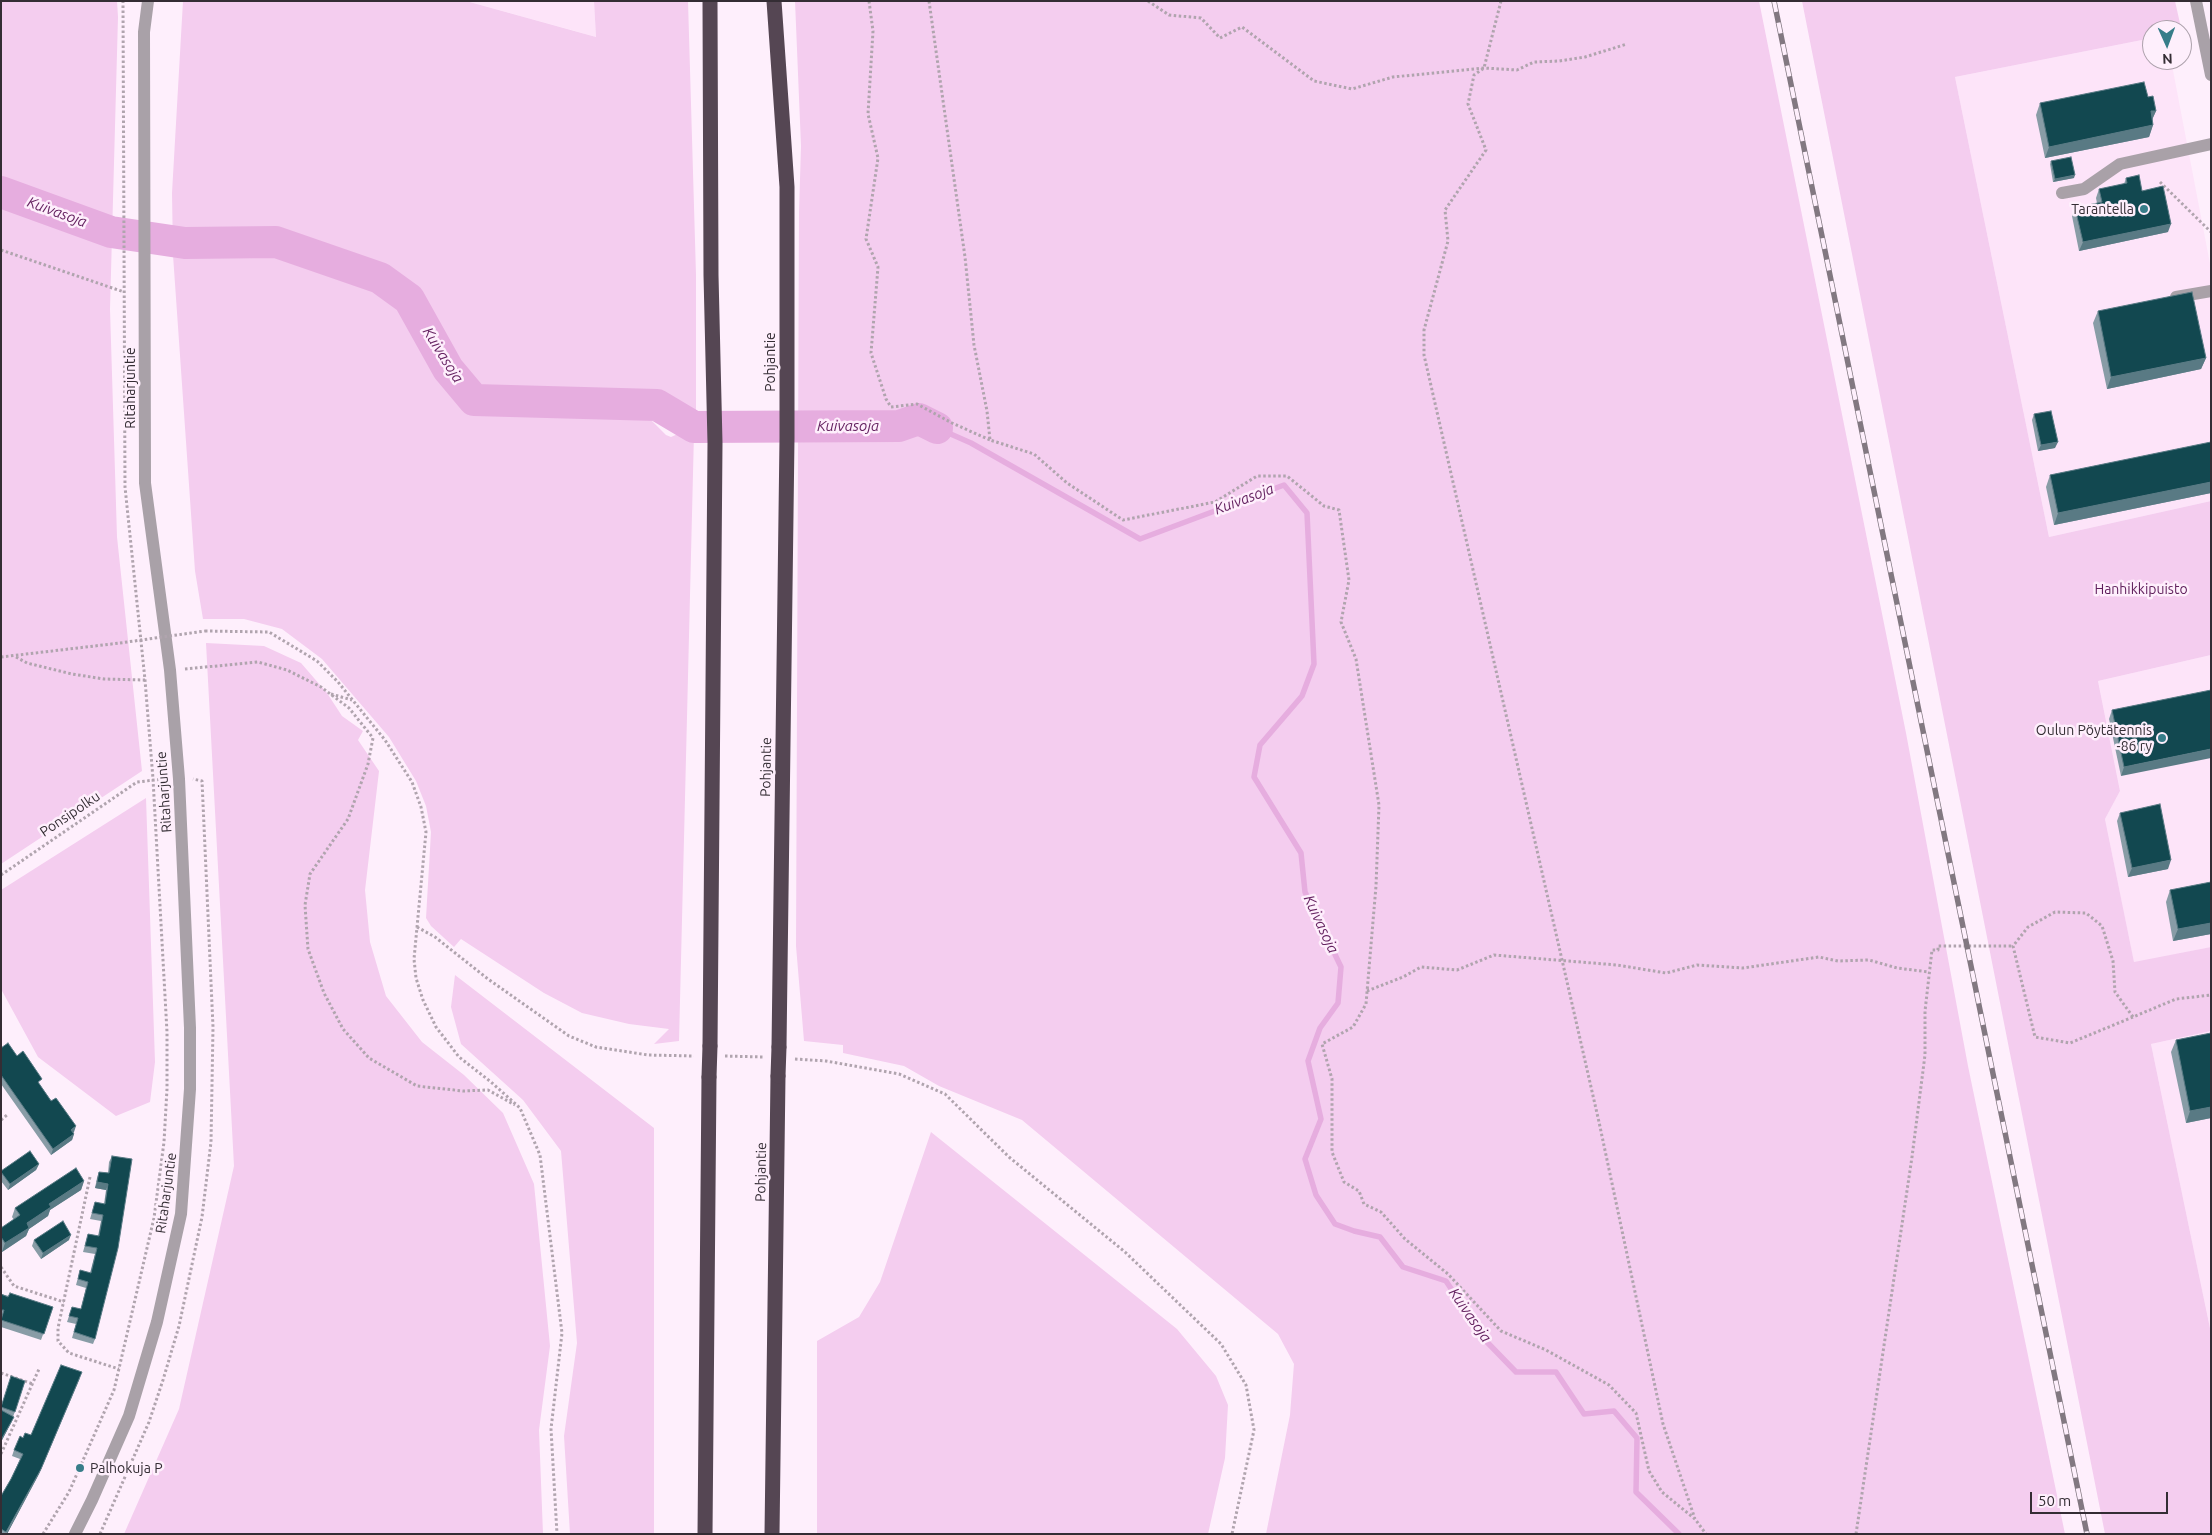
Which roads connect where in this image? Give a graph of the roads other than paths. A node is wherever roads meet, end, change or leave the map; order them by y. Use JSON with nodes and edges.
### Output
{"nodes":[{"id":1,"x":140,"y":1,"type":"edge"},
{"id":2,"x":148,"y":1,"type":"edge"},
{"id":3,"x":710,"y":1,"type":"edge"},
{"id":4,"x":774,"y":1,"type":"edge"},
{"id":5,"x":2196,"y":1,"type":"edge"},
{"id":6,"x":144,"y":32,"type":"junction"},
{"id":7,"x":2208,"y":42,"type":"edge"},
{"id":8,"x":2211,"y":75,"type":"edge"},
{"id":9,"x":2211,"y":144,"type":"edge"},
{"id":10,"x":2062,"y":193,"type":"dead end"},
{"id":11,"x":2211,"y":291,"type":"edge"},
{"id":12,"x":2166,"y":299,"type":"edge"},
{"id":13,"x":75,"y":1534,"type":"edge"},
{"id":14,"x":705,"y":1534,"type":"edge"},
{"id":15,"x":772,"y":1534,"type":"edge"}],
"edges":[{"from":1,"to":6,"type":"street","name":"Ritaharjuntie"},
{"from":2,"to":6,"type":"street","name":"Ritaharjuntie"},
{"from":3,"to":14,"type":"highway","bridge":true},
{"from":4,"to":15,"type":"highway","name":"Pohjantie","bridge":true},
{"from":5,"to":7,"type":"street"},
{"from":6,"to":13,"type":"street","name":"Ritaharjuntie"},
{"from":7,"to":8,"type":"street"},
{"from":9,"to":10,"type":"street"},
{"from":11,"to":12,"type":"street"}]}
